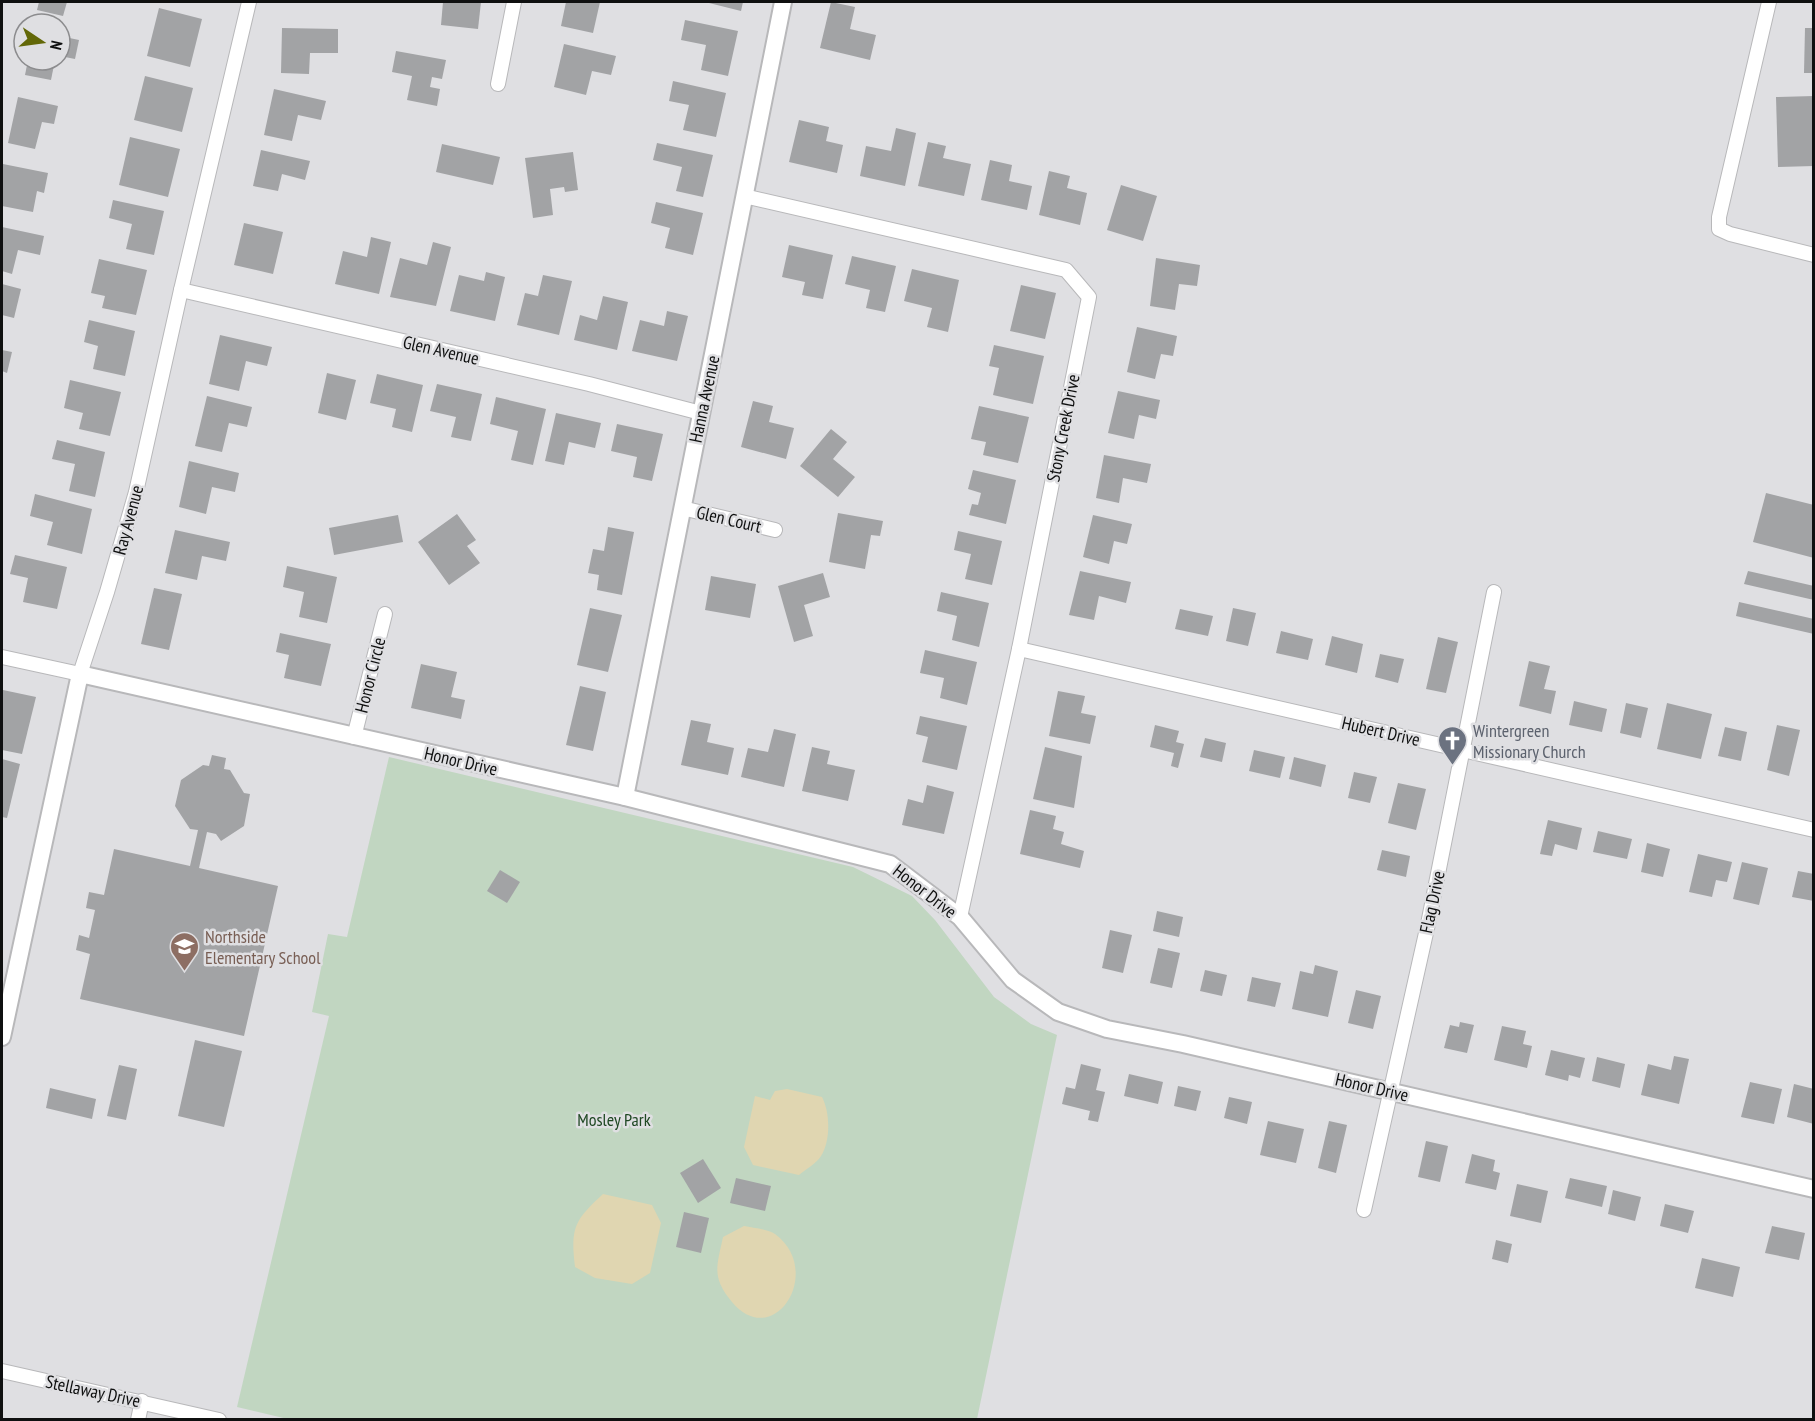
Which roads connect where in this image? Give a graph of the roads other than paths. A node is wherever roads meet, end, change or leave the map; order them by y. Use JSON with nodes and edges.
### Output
{"nodes":[{"id":1,"x":249,"y":2,"type":"edge"},
{"id":2,"x":514,"y":2,"type":"edge"},
{"id":3,"x":783,"y":2,"type":"edge"},
{"id":4,"x":1769,"y":2,"type":"edge"},
{"id":5,"x":498,"y":84,"type":"dead end"},
{"id":6,"x":744,"y":196,"type":"junction"},
{"id":7,"x":1814,"y":255,"type":"edge"},
{"id":8,"x":181,"y":290,"type":"junction"},
{"id":9,"x":701,"y":413,"type":"junction"},
{"id":10,"x":682,"y":508,"type":"junction"},
{"id":11,"x":775,"y":530,"type":"dead end"},
{"id":12,"x":1494,"y":592,"type":"dead end"},
{"id":13,"x":385,"y":614,"type":"dead end"},
{"id":14,"x":1019,"y":649,"type":"junction"},
{"id":15,"x":2,"y":657,"type":"edge"},
{"id":16,"x":80,"y":674,"type":"junction"},
{"id":17,"x":354,"y":737,"type":"junction"},
{"id":18,"x":1463,"y":749,"type":"junction"},
{"id":19,"x":625,"y":797,"type":"junction"},
{"id":20,"x":1814,"y":830,"type":"edge"},
{"id":21,"x":960,"y":917,"type":"junction"},
{"id":22,"x":2,"y":1037,"type":"edge"},
{"id":23,"x":1390,"y":1091,"type":"junction"},
{"id":24,"x":1814,"y":1189,"type":"edge"},
{"id":25,"x":1364,"y":1210,"type":"dead end"},
{"id":26,"x":2,"y":1371,"type":"edge"},
{"id":27,"x":142,"y":1401,"type":"junction"},
{"id":28,"x":138,"y":1419,"type":"edge"},
{"id":29,"x":219,"y":1419,"type":"edge"}],
"edges":[{"from":1,"to":8,"type":"street","name":"Ray Avenue"},
{"from":2,"to":5,"type":"street"},
{"from":3,"to":6,"type":"street","name":"Hanna Avenue"},
{"from":4,"to":7,"type":"street"},
{"from":6,"to":9,"type":"street","name":"Hanna Avenue"},
{"from":6,"to":14,"type":"street","name":"Stony Creek Drive"},
{"from":8,"to":9,"type":"street","name":"Glen Avenue"},
{"from":8,"to":16,"type":"street","name":"Ray Avenue"},
{"from":9,"to":10,"type":"street","name":"Hanna Avenue"},
{"from":10,"to":11,"type":"street","name":"Glen Court"},
{"from":10,"to":19,"type":"street","name":"Hanna Avenue"},
{"from":12,"to":18,"type":"street","name":"Flag Drive"},
{"from":13,"to":17,"type":"street","name":"Honor Circle"},
{"from":14,"to":18,"type":"street","name":"Hubert Drive"},
{"from":14,"to":21,"type":"street","name":"Stony Creek Drive"},
{"from":15,"to":16,"type":"street","name":"Honor Drive"},
{"from":16,"to":17,"type":"street","name":"Honor Drive"},
{"from":16,"to":22,"type":"street","name":"Ray Avenue"},
{"from":17,"to":19,"type":"street","name":"Honor Drive"},
{"from":18,"to":20,"type":"street","name":"Hubert Drive"},
{"from":18,"to":23,"type":"street","name":"Flag Drive"},
{"from":19,"to":21,"type":"street","name":"Honor Drive"},
{"from":21,"to":23,"type":"street","name":"Honor Drive"},
{"from":23,"to":24,"type":"street","name":"Honor Drive"},
{"from":23,"to":25,"type":"street","name":"Flag Drive"},
{"from":26,"to":27,"type":"street","name":"Stellaway Drive"},
{"from":27,"to":28,"type":"street"},
{"from":27,"to":29,"type":"street","name":"Stellaway Drive"}]}
